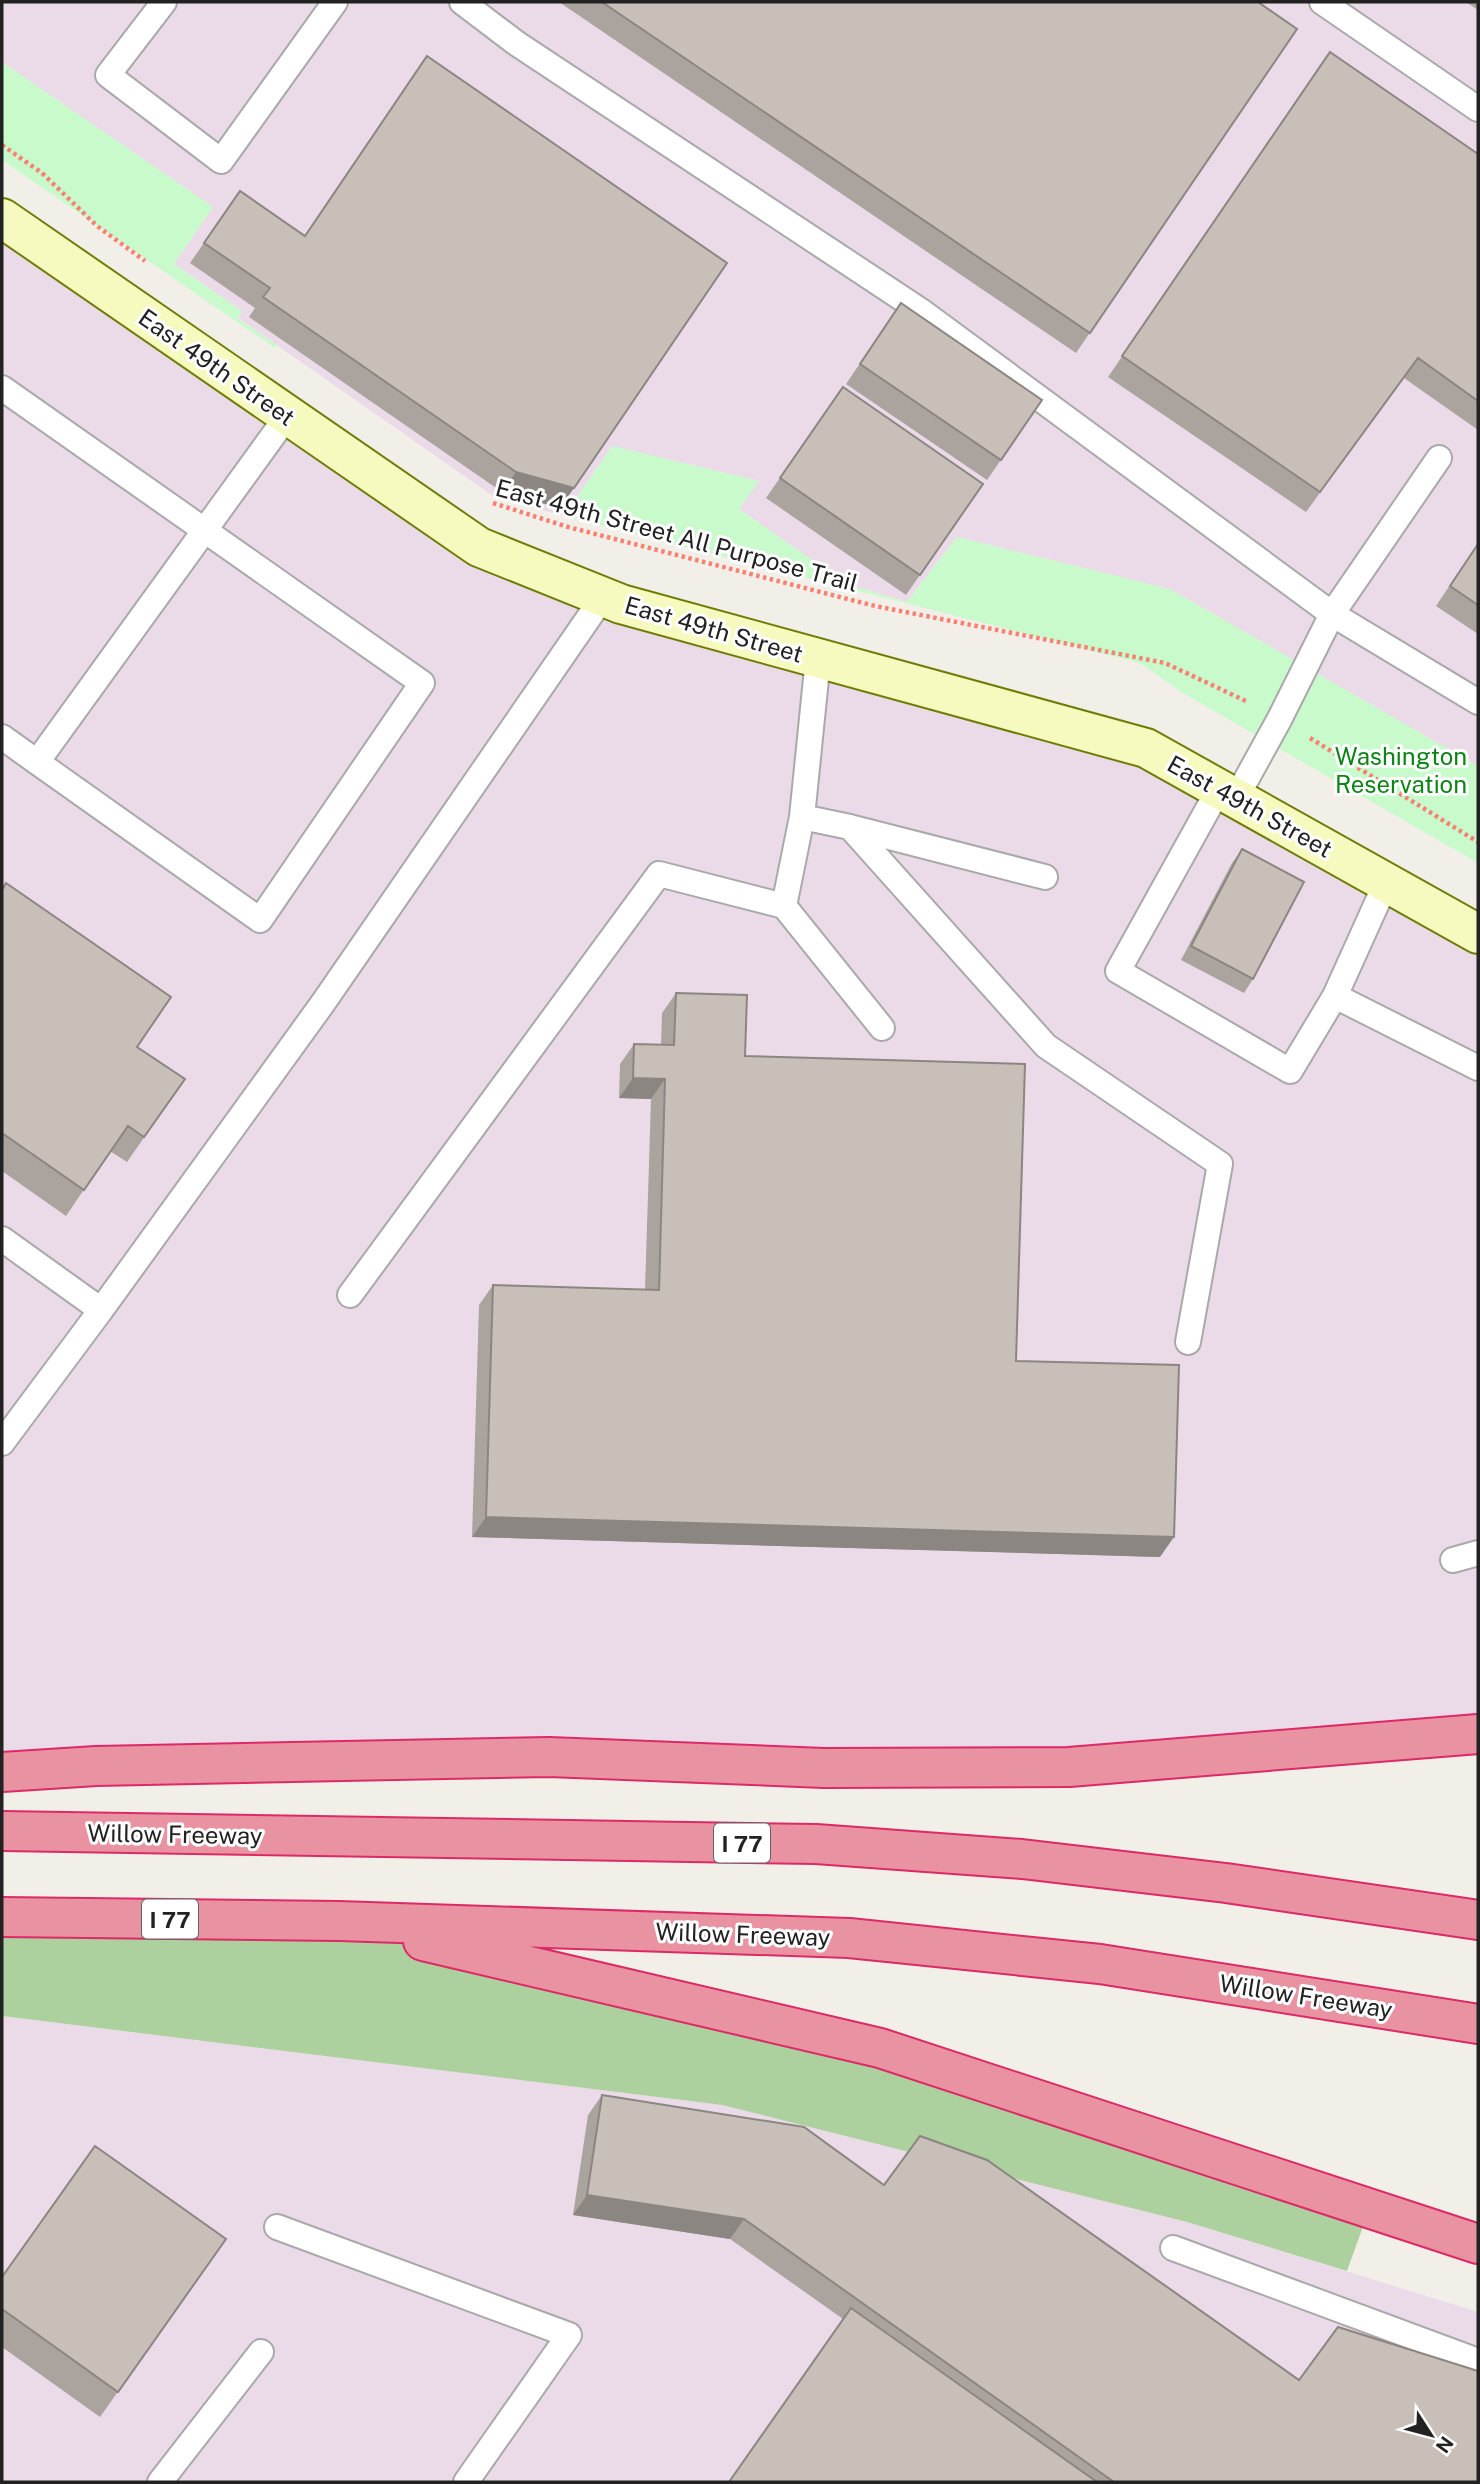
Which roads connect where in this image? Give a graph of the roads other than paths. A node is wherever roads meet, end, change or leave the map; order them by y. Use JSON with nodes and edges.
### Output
{"nodes":[{"id":1,"x":164,"y":2,"type":"edge"},
{"id":2,"x":462,"y":2,"type":"edge"},
{"id":3,"x":1322,"y":2,"type":"edge"},
{"id":4,"x":331,"y":3,"type":"edge"},
{"id":5,"x":1478,"y":109,"type":"edge"},
{"id":6,"x":2,"y":218,"type":"edge"},
{"id":7,"x":2,"y":388,"type":"edge"},
{"id":8,"x":288,"y":415,"type":"junction"},
{"id":9,"x":1439,"y":458,"type":"dead end"},
{"id":10,"x":205,"y":530,"type":"junction"},
{"id":11,"x":603,"y":597,"type":"junction"},
{"id":12,"x":1332,"y":614,"type":"junction"},
{"id":13,"x":818,"y":659,"type":"junction"},
{"id":14,"x":1478,"y":702,"type":"edge"},
{"id":15,"x":2,"y":737,"type":"edge"},
{"id":16,"x":37,"y":762,"type":"junction"},
{"id":17,"x":1227,"y":793,"type":"junction"},
{"id":18,"x":802,"y":817,"type":"junction"},
{"id":19,"x":850,"y":827,"type":"junction"},
{"id":20,"x":1045,"y":877,"type":"dead end"},
{"id":21,"x":1386,"y":883,"type":"junction"},
{"id":22,"x":784,"y":906,"type":"junction"},
{"id":23,"x":1478,"y":934,"type":"edge"},
{"id":24,"x":1335,"y":996,"type":"junction"},
{"id":25,"x":882,"y":1028,"type":"dead end"},
{"id":26,"x":1478,"y":1068,"type":"edge"},
{"id":27,"x":2,"y":1239,"type":"edge"},
{"id":28,"x":350,"y":1296,"type":"dead end"},
{"id":29,"x":101,"y":1310,"type":"junction"},
{"id":30,"x":1188,"y":1342,"type":"dead end"},
{"id":31,"x":2,"y":1443,"type":"edge"},
{"id":32,"x":1478,"y":1553,"type":"edge"},
{"id":33,"x":1453,"y":1560,"type":"dead end"},
{"id":34,"x":1478,"y":1734,"type":"edge"},
{"id":35,"x":2,"y":1772,"type":"edge"},
{"id":36,"x":2,"y":1831,"type":"edge"},
{"id":37,"x":2,"y":1917,"type":"edge"},
{"id":38,"x":1478,"y":1920,"type":"edge"},
{"id":39,"x":339,"y":1921,"type":"junction"},
{"id":40,"x":1478,"y":2024,"type":"edge"},
{"id":41,"x":276,"y":2227,"type":"dead end"},
{"id":42,"x":1478,"y":2244,"type":"edge"},
{"id":43,"x":1173,"y":2248,"type":"dead end"},
{"id":44,"x":261,"y":2353,"type":"dead end"},
{"id":45,"x":1478,"y":2361,"type":"edge"},
{"id":46,"x":160,"y":2482,"type":"edge"},
{"id":47,"x":466,"y":2482,"type":"edge"}],
"edges":[{"from":1,"to":4,"type":"lane"},
{"from":2,"to":12,"type":"lane"},
{"from":3,"to":5,"type":"lane"},
{"from":6,"to":8,"type":"street","name":"East 49th Street"},
{"from":7,"to":10,"type":"lane"},
{"from":8,"to":10,"type":"lane"},
{"from":8,"to":11,"type":"street","name":"East 49th Street"},
{"from":9,"to":12,"type":"lane"},
{"from":10,"to":16,"type":"lane"},
{"from":10,"to":16,"type":"lane"},
{"from":11,"to":13,"type":"street","name":"East 49th Street"},
{"from":11,"to":29,"type":"lane"},
{"from":12,"to":14,"type":"lane"},
{"from":12,"to":17,"type":"lane"},
{"from":13,"to":17,"type":"street","name":"East 49th Street"},
{"from":13,"to":18,"type":"lane"},
{"from":15,"to":16,"type":"lane"},
{"from":17,"to":21,"type":"street","name":"East 49th Street"},
{"from":17,"to":24,"type":"lane"},
{"from":18,"to":19,"type":"lane"},
{"from":18,"to":22,"type":"lane"},
{"from":19,"to":20,"type":"lane"},
{"from":19,"to":30,"type":"lane"},
{"from":21,"to":23,"type":"street","name":"East 49th Street"},
{"from":21,"to":24,"type":"lane"},
{"from":22,"to":25,"type":"lane"},
{"from":22,"to":28,"type":"lane"},
{"from":24,"to":26,"type":"lane"},
{"from":27,"to":29,"type":"lane"},
{"from":29,"to":31,"type":"lane"},
{"from":32,"to":33,"type":"lane"},
{"from":34,"to":35,"type":"highway"},
{"from":36,"to":38,"type":"highway","name":"Willow Freeway","number":"I 77"},
{"from":37,"to":39,"type":"highway","name":"Willow Freeway","number":"I 77"},
{"from":39,"to":40,"type":"highway","name":"Willow Freeway","number":"I 77"},
{"from":39,"to":42,"type":"highway"},
{"from":41,"to":47,"type":"lane"},
{"from":43,"to":45,"type":"lane"},
{"from":44,"to":46,"type":"lane"}]}
